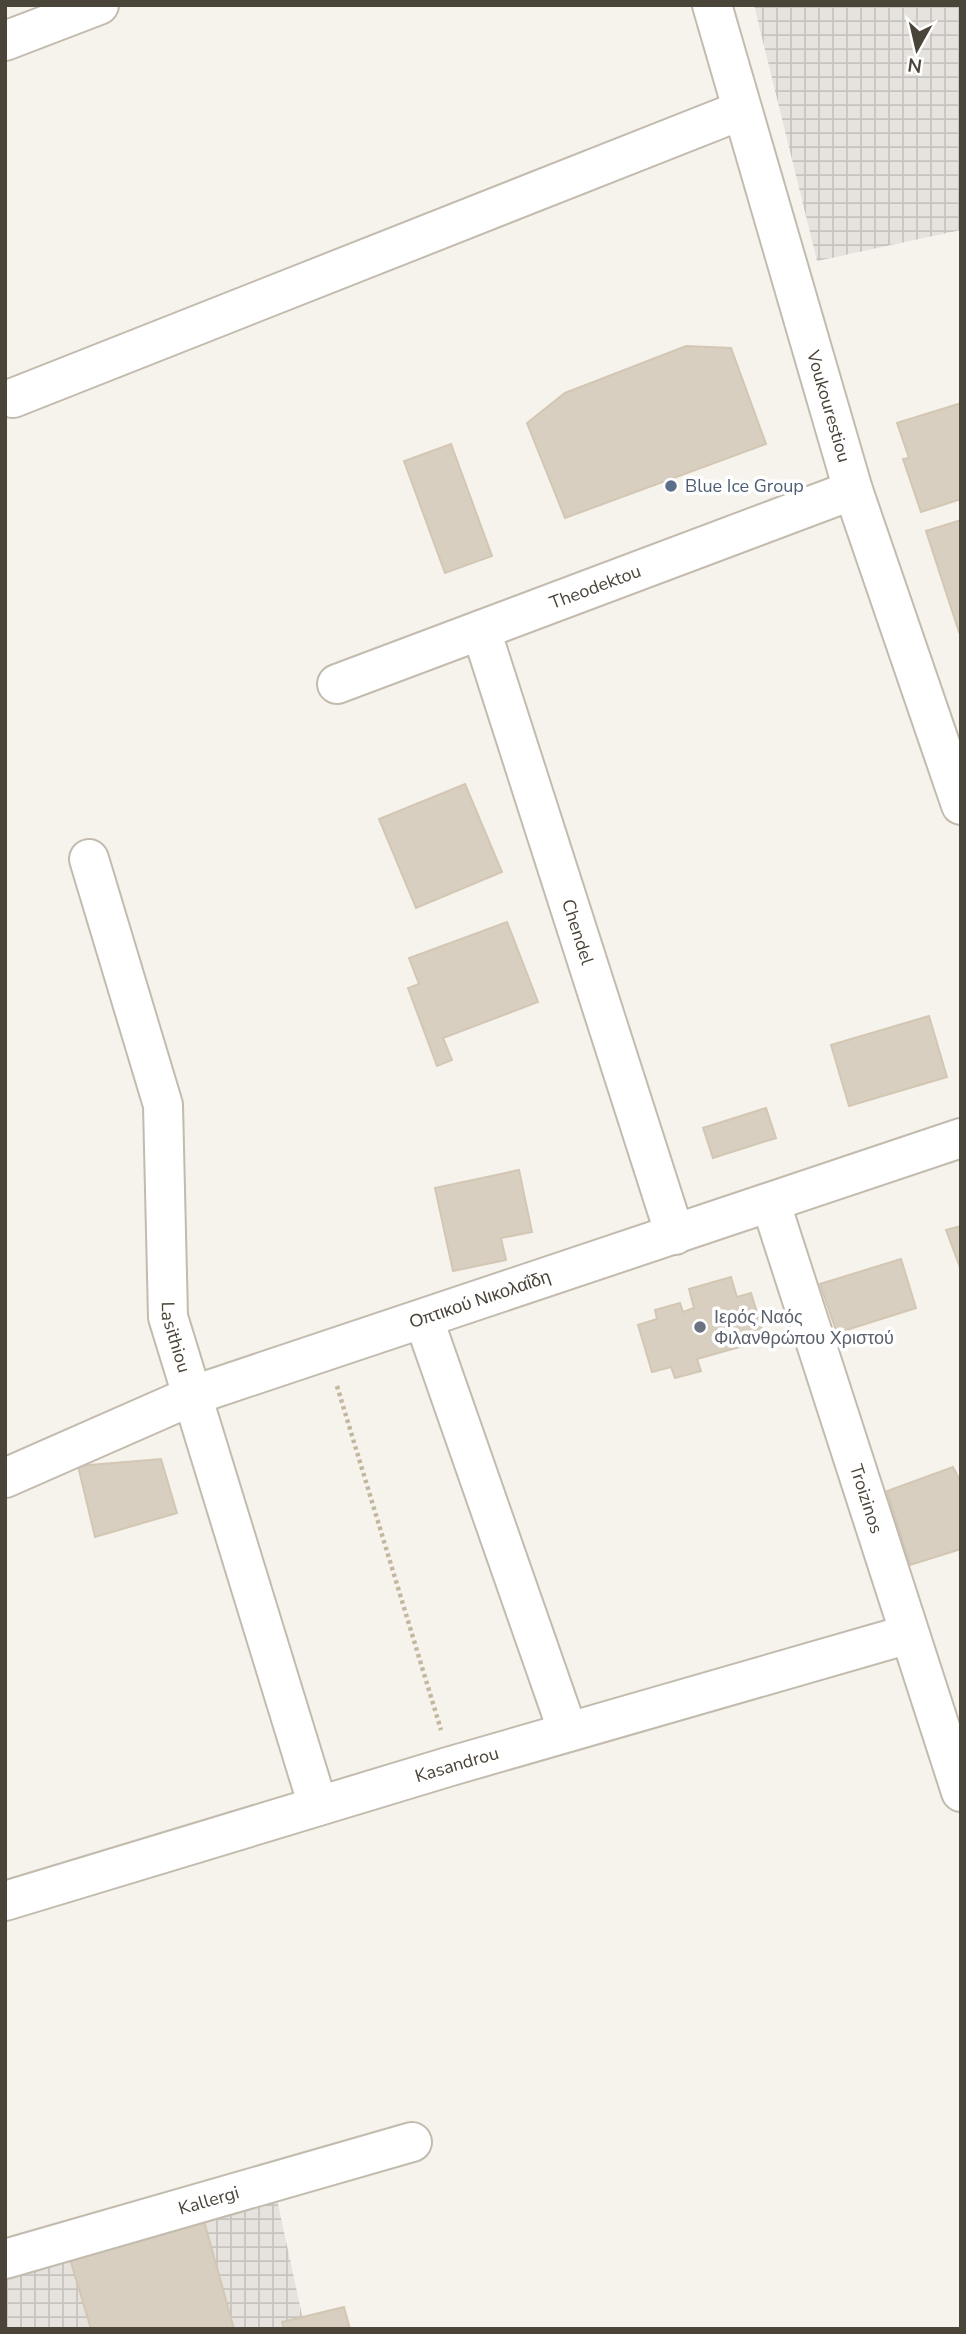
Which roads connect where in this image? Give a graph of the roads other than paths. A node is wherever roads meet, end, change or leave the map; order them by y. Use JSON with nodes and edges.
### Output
{"nodes":[{"id":1,"x":99,"y":5,"type":"edge"},
{"id":2,"x":712,"y":5,"type":"edge"},
{"id":3,"x":5,"y":41,"type":"edge"},
{"id":4,"x":742,"y":110,"type":"junction"},
{"id":5,"x":13,"y":398,"type":"dead end"},
{"id":6,"x":853,"y":490,"type":"junction"},
{"id":7,"x":481,"y":630,"type":"junction"},
{"id":8,"x":337,"y":684,"type":"dead end"},
{"id":9,"x":961,"y":805,"type":"edge"},
{"id":10,"x":89,"y":859,"type":"dead end"},
{"id":11,"x":961,"y":1138,"type":"edge"},
{"id":12,"x":771,"y":1204,"type":"junction"},
{"id":13,"x":675,"y":1235,"type":"junction"},
{"id":14,"x":424,"y":1320,"type":"junction"},
{"id":15,"x":194,"y":1395,"type":"junction"},
{"id":16,"x":5,"y":1479,"type":"edge"},
{"id":17,"x":909,"y":1634,"type":"junction"},
{"id":18,"x":568,"y":1732,"type":"junction"},
{"id":19,"x":961,"y":1792,"type":"edge"},
{"id":20,"x":318,"y":1805,"type":"junction"},
{"id":21,"x":5,"y":1901,"type":"edge"},
{"id":22,"x":412,"y":2142,"type":"dead end"},
{"id":23,"x":5,"y":2259,"type":"edge"}],
"edges":[{"from":1,"to":3,"type":"street"},
{"from":2,"to":4,"type":"street","name":"Voukourestiou"},
{"from":4,"to":5,"type":"street"},
{"from":4,"to":6,"type":"street","name":"Voukourestiou"},
{"from":6,"to":7,"type":"street","name":"Theodektou"},
{"from":6,"to":9,"type":"street","name":"Voukourestiou"},
{"from":7,"to":8,"type":"street","name":"Theodektou"},
{"from":7,"to":13,"type":"street","name":"Chendel"},
{"from":10,"to":15,"type":"street","name":"Lasithiou"},
{"from":11,"to":12,"type":"street","name":"Οπτικού Νικολαΐδη"},
{"from":12,"to":13,"type":"street","name":"Οπτικού Νικολαΐδη"},
{"from":12,"to":17,"type":"street","name":"Troizinos"},
{"from":13,"to":14,"type":"street","name":"Οπτικού Νικολαΐδη"},
{"from":14,"to":15,"type":"street","name":"Οπτικού Νικολαΐδη"},
{"from":14,"to":18,"type":"street"},
{"from":15,"to":16,"type":"street","name":"Οπτικού Νικολαΐδη"},
{"from":15,"to":20,"type":"street","name":"Lasithiou"},
{"from":17,"to":18,"type":"street","name":"Kasandrou"},
{"from":17,"to":19,"type":"street","name":"Troizinos"},
{"from":18,"to":20,"type":"street","name":"Kasandrou"},
{"from":20,"to":21,"type":"street","name":"Kasandrou"},
{"from":22,"to":23,"type":"street","name":"Kallergi"}]}
